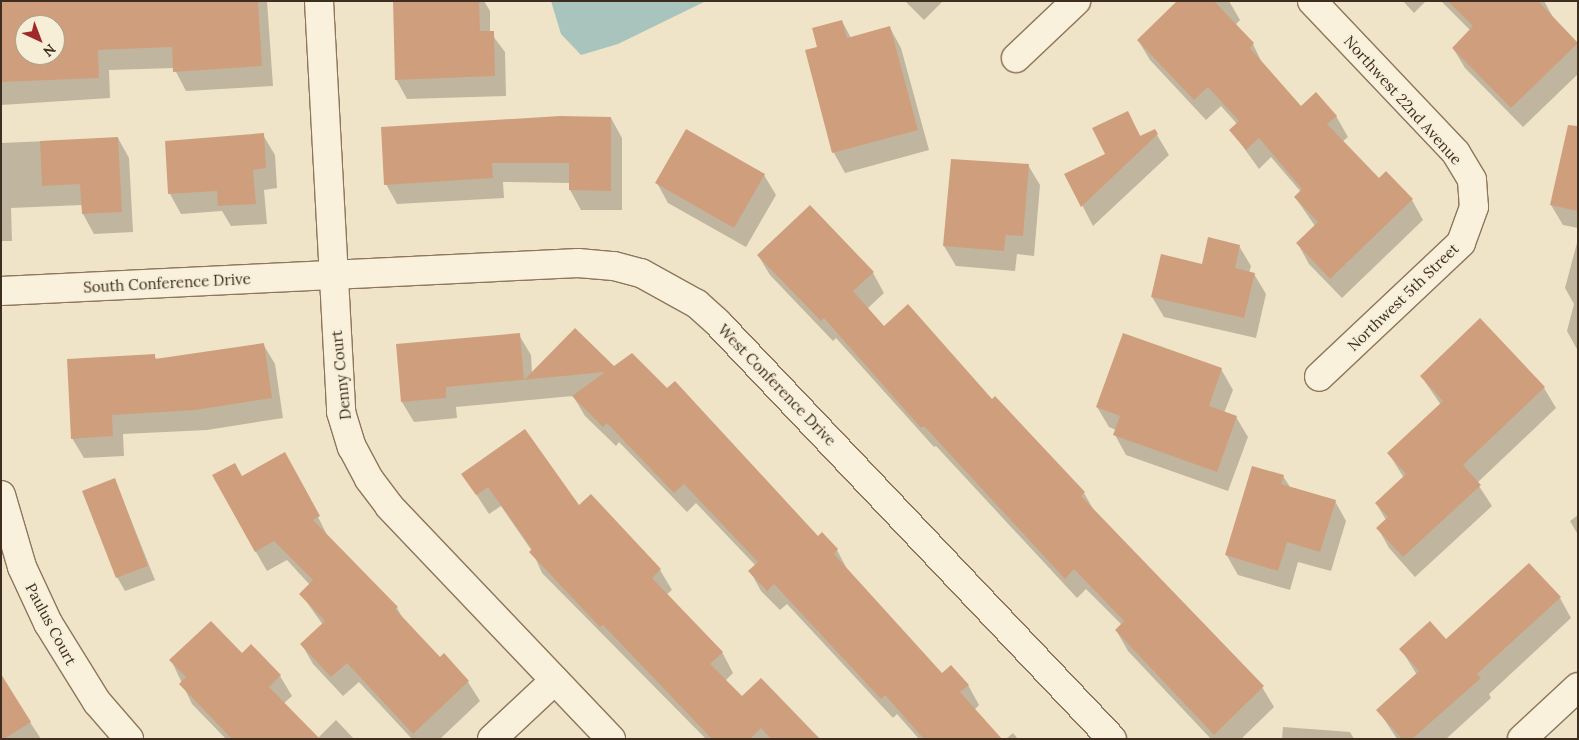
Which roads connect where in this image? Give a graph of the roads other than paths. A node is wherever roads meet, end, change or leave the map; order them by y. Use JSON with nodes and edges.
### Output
{"nodes":[{"id":1,"x":319,"y":1,"type":"edge"},
{"id":2,"x":1076,"y":1,"type":"edge"},
{"id":3,"x":1312,"y":1,"type":"edge"},
{"id":4,"x":1016,"y":58,"type":"dead end"},
{"id":5,"x":1474,"y":207,"type":"joint"},
{"id":6,"x":332,"y":275,"type":"junction"},
{"id":7,"x":1,"y":291,"type":"edge"},
{"id":8,"x":1319,"y":377,"type":"dead end"},
{"id":9,"x":1,"y":494,"type":"edge"},
{"id":10,"x":555,"y":680,"type":"junction"},
{"id":11,"x":1578,"y":687,"type":"edge"},
{"id":12,"x":129,"y":739,"type":"edge"},
{"id":13,"x":492,"y":739,"type":"edge"},
{"id":14,"x":611,"y":739,"type":"edge"},
{"id":15,"x":1112,"y":739,"type":"edge"},
{"id":16,"x":1522,"y":739,"type":"edge"}],
"edges":[{"from":1,"to":6,"type":"street","name":"Denny Court"},
{"from":2,"to":4,"type":"street"},
{"from":3,"to":5,"type":"street","name":"Northwest 22nd Avenue"},
{"from":5,"to":8,"type":"street","name":"Northwest 5th Street"},
{"from":6,"to":7,"type":"street","name":"South Conference Drive"},
{"from":6,"to":10,"type":"street","name":"Denny Court"},
{"from":6,"to":15,"type":"street","name":"West Conference Drive"},
{"from":9,"to":12,"type":"street","name":"Paulus Court"},
{"from":10,"to":13,"type":"street"},
{"from":10,"to":14,"type":"street","name":"Denny Court"},
{"from":11,"to":16,"type":"street"}]}
